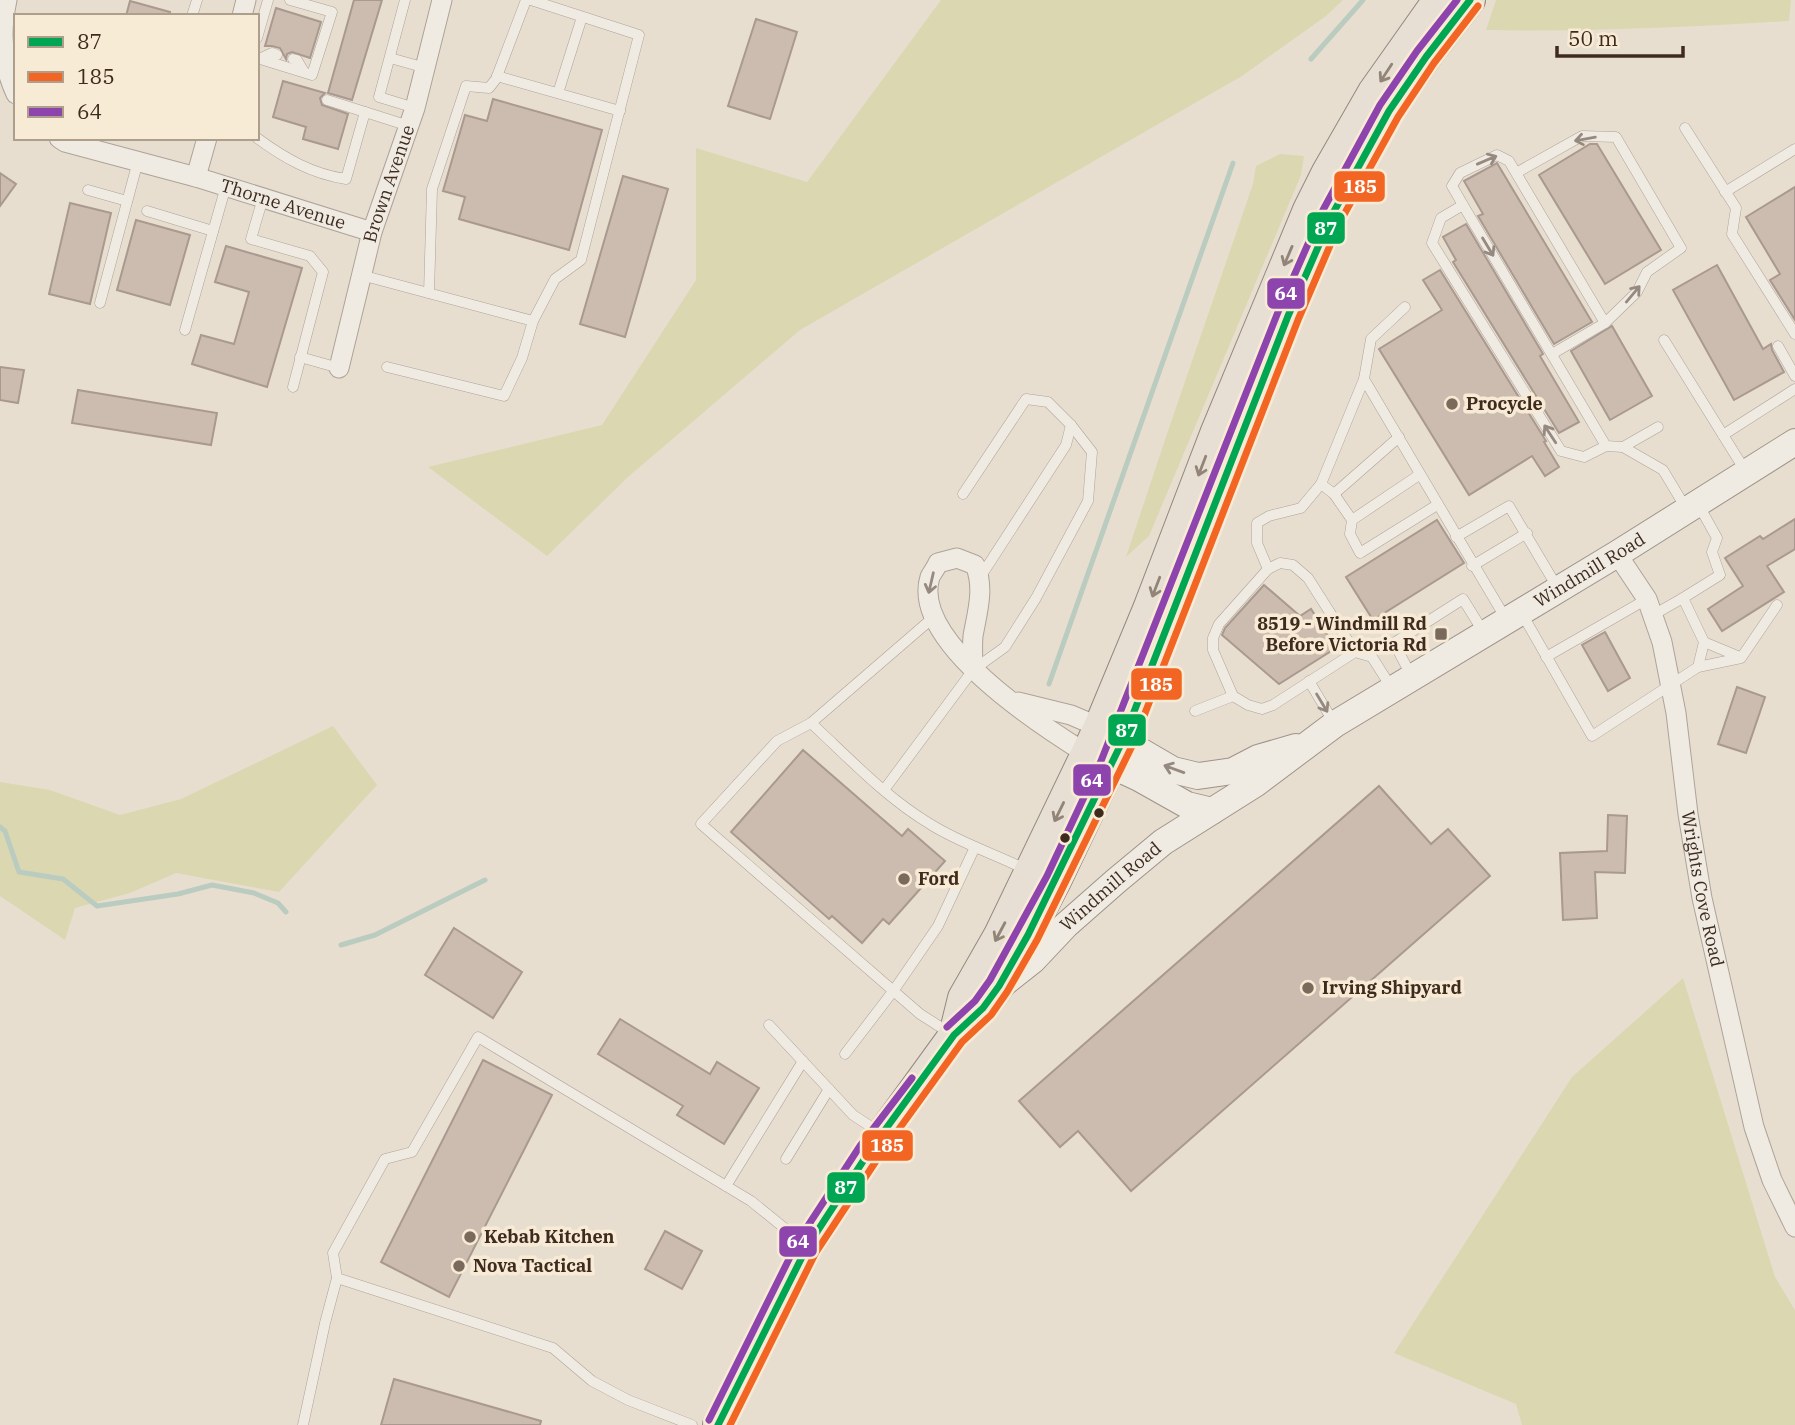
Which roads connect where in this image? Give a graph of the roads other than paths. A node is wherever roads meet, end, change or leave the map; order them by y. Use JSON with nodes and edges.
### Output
{"nodes":[{"id":1,"x":7,"y":0,"type":"edge"},
{"id":2,"x":268,"y":0,"type":"edge"},
{"id":3,"x":290,"y":0,"type":"edge"},
{"id":4,"x":405,"y":0,"type":"edge"},
{"id":5,"x":442,"y":0,"type":"edge"},
{"id":6,"x":526,"y":0,"type":"edge"},
{"id":7,"x":531,"y":0,"type":"edge"},
{"id":8,"x":1448,"y":8,"type":"edge"},
{"id":9,"x":582,"y":17,"type":"junction"},
{"id":10,"x":259,"y":31,"type":"edge"},
{"id":11,"x":277,"y":54,"type":"dead end"},
{"id":12,"x":259,"y":58,"type":"edge"},
{"id":13,"x":259,"y":58,"type":"edge"},
{"id":14,"x":390,"y":58,"type":"junction"},
{"id":15,"x":293,"y":59,"type":"dead end"},
{"id":16,"x":2,"y":60,"type":"edge"},
{"id":17,"x":426,"y":68,"type":"junction"},
{"id":18,"x":304,"y":72,"type":"junction"},
{"id":19,"x":497,"y":76,"type":"junction"},
{"id":20,"x":14,"y":89,"type":"edge"},
{"id":21,"x":558,"y":93,"type":"junction"},
{"id":22,"x":327,"y":100,"type":"dead end"},
{"id":23,"x":620,"y":111,"type":"junction"},
{"id":24,"x":365,"y":112,"type":"junction"},
{"id":25,"x":412,"y":117,"type":"junction"},
{"id":26,"x":1685,"y":128,"type":"dead end"},
{"id":27,"x":259,"y":139,"type":"edge"},
{"id":28,"x":62,"y":140,"type":"edge"},
{"id":29,"x":206,"y":140,"type":"edge"},
{"id":30,"x":1795,"y":149,"type":"edge"},
{"id":31,"x":138,"y":162,"type":"junction"},
{"id":32,"x":1516,"y":173,"type":"junction"},
{"id":33,"x":196,"y":177,"type":"junction"},
{"id":34,"x":226,"y":186,"type":"junction"},
{"id":35,"x":88,"y":190,"type":"dead end"},
{"id":36,"x":1726,"y":192,"type":"junction"},
{"id":37,"x":263,"y":198,"type":"junction"},
{"id":38,"x":127,"y":201,"type":"junction"},
{"id":39,"x":1463,"y":205,"type":"junction"},
{"id":40,"x":147,"y":211,"type":"dead end"},
{"id":41,"x":213,"y":231,"type":"junction"},
{"id":42,"x":372,"y":232,"type":"junction"},
{"id":43,"x":361,"y":275,"type":"junction"},
{"id":44,"x":429,"y":293,"type":"junction"},
{"id":45,"x":100,"y":303,"type":"dead end"},
{"id":46,"x":1405,"y":307,"type":"dead end"},
{"id":47,"x":533,"y":321,"type":"junction"},
{"id":48,"x":1605,"y":323,"type":"junction"},
{"id":49,"x":185,"y":330,"type":"dead end"},
{"id":50,"x":1795,"y":334,"type":"edge"},
{"id":51,"x":1664,"y":340,"type":"dead end"},
{"id":52,"x":1778,"y":346,"type":"dead end"},
{"id":53,"x":1552,"y":354,"type":"junction"},
{"id":54,"x":300,"y":358,"type":"junction"},
{"id":55,"x":387,"y":367,"type":"dead end"},
{"id":56,"x":338,"y":368,"type":"joint"},
{"id":57,"x":1795,"y":376,"type":"edge"},
{"id":58,"x":1364,"y":379,"type":"junction"},
{"id":59,"x":293,"y":387,"type":"dead end"},
{"id":60,"x":1795,"y":389,"type":"edge"},
{"id":61,"x":1071,"y":425,"type":"junction"},
{"id":62,"x":1658,"y":427,"type":"dead end"},
{"id":63,"x":1723,"y":435,"type":"junction"},
{"id":64,"x":1399,"y":437,"type":"junction"},
{"id":65,"x":1795,"y":442,"type":"edge"},
{"id":66,"x":1606,"y":446,"type":"junction"},
{"id":67,"x":1623,"y":447,"type":"junction"},
{"id":68,"x":1746,"y":472,"type":"junction"},
{"id":69,"x":1419,"y":475,"type":"junction"},
{"id":70,"x":1321,"y":484,"type":"junction"},
{"id":71,"x":963,"y":494,"type":"dead end"},
{"id":72,"x":1334,"y":495,"type":"junction"},
{"id":73,"x":1437,"y":505,"type":"junction"},
{"id":74,"x":1692,"y":506,"type":"junction"},
{"id":75,"x":1352,"y":520,"type":"junction"},
{"id":76,"x":1527,"y":533,"type":"junction"},
{"id":77,"x":1456,"y":537,"type":"junction"},
{"id":78,"x":1617,"y":554,"type":"junction"},
{"id":79,"x":1472,"y":566,"type":"junction"},
{"id":80,"x":1268,"y":569,"type":"junction"},
{"id":81,"x":980,"y":577,"type":"junction"},
{"id":82,"x":1558,"y":589,"type":"junction"},
{"id":83,"x":1684,"y":598,"type":"junction"},
{"id":84,"x":1777,"y":605,"type":"dead end"},
{"id":85,"x":1650,"y":607,"type":"junction"},
{"id":86,"x":935,"y":616,"type":"junction"},
{"id":87,"x":1504,"y":622,"type":"junction"},
{"id":88,"x":1704,"y":642,"type":"junction"},
{"id":89,"x":1355,"y":652,"type":"junction"},
{"id":90,"x":1546,"y":657,"type":"junction"},
{"id":91,"x":1741,"y":657,"type":"junction"},
{"id":92,"x":1698,"y":667,"type":"junction"},
{"id":93,"x":973,"y":670,"type":"junction"},
{"id":94,"x":1309,"y":681,"type":"junction"},
{"id":95,"x":1402,"y":683,"type":"junction"},
{"id":96,"x":1671,"y":686,"type":"junction"},
{"id":97,"x":1233,"y":696,"type":"junction"},
{"id":98,"x":1010,"y":701,"type":"junction"},
{"id":99,"x":1195,"y":711,"type":"dead end"},
{"id":100,"x":811,"y":723,"type":"junction"},
{"id":101,"x":1335,"y":724,"type":"junction"},
{"id":102,"x":1314,"y":741,"type":"junction"},
{"id":103,"x":1105,"y":746,"type":"junction"},
{"id":104,"x":884,"y":790,"type":"junction"},
{"id":105,"x":1212,"y":811,"type":"junction"},
{"id":106,"x":975,"y":847,"type":"junction"},
{"id":107,"x":1031,"y":871,"type":"junction"},
{"id":108,"x":999,"y":986,"type":"junction"},
{"id":109,"x":894,"y":990,"type":"junction"},
{"id":110,"x":769,"y":1025,"type":"dead end"},
{"id":111,"x":954,"y":1035,"type":"junction"},
{"id":112,"x":845,"y":1054,"type":"dead end"},
{"id":113,"x":803,"y":1061,"type":"junction"},
{"id":114,"x":829,"y":1089,"type":"junction"},
{"id":115,"x":882,"y":1134,"type":"junction"},
{"id":116,"x":786,"y":1159,"type":"dead end"},
{"id":117,"x":726,"y":1186,"type":"junction"},
{"id":118,"x":1795,"y":1227,"type":"edge"},
{"id":119,"x":807,"y":1247,"type":"junction"},
{"id":120,"x":337,"y":1278,"type":"junction"},
{"id":121,"x":303,"y":1425,"type":"edge"},
{"id":122,"x":692,"y":1425,"type":"edge"},
{"id":123,"x":718,"y":1425,"type":"edge"}],
"edges":[{"from":1,"to":16,"type":"street"},
{"from":2,"to":10,"type":"lane"},
{"from":3,"to":18,"type":"lane"},
{"from":4,"to":14,"type":"lane"},
{"from":5,"to":17,"type":"street","name":"Brown Avenue"},
{"from":6,"to":19,"type":"lane"},
{"from":7,"to":9,"type":"lane"},
{"from":8,"to":103,"type":"main road"},
{"from":9,"to":21,"type":"lane"},
{"from":9,"to":23,"type":"lane"},
{"from":11,"to":13,"type":"lane"},
{"from":12,"to":18,"type":"lane"},
{"from":14,"to":17,"type":"lane"},
{"from":14,"to":25,"type":"lane"},
{"from":15,"to":18,"type":"lane"},
{"from":16,"to":20,"type":"street"},
{"from":17,"to":25,"type":"street","name":"Brown Avenue"},
{"from":19,"to":21,"type":"lane"},
{"from":19,"to":44,"type":"lane"},
{"from":21,"to":23,"type":"lane"},
{"from":22,"to":24,"type":"lane"},
{"from":23,"to":47,"type":"lane"},
{"from":24,"to":25,"type":"lane"},
{"from":24,"to":27,"type":"lane"},
{"from":25,"to":42,"type":"street","name":"Brown Avenue"},
{"from":26,"to":36,"type":"lane"},
{"from":28,"to":31,"type":"street","name":"Thorne Avenue"},
{"from":29,"to":33,"type":"street"},
{"from":30,"to":36,"type":"lane"},
{"from":31,"to":33,"type":"street","name":"Thorne Avenue"},
{"from":31,"to":38,"type":"lane"},
{"from":39,"to":32,"type":"lane","one_way":true},
{"from":32,"to":48,"type":"lane"},
{"from":48,"to":32,"type":"lane","one_way":true},
{"from":33,"to":34,"type":"street","name":"Thorne Avenue"},
{"from":34,"to":37,"type":"street","name":"Thorne Avenue"},
{"from":34,"to":41,"type":"lane"},
{"from":35,"to":38,"type":"lane"},
{"from":36,"to":50,"type":"lane"},
{"from":37,"to":42,"type":"street","name":"Thorne Avenue"},
{"from":37,"to":54,"type":"lane"},
{"from":38,"to":45,"type":"lane"},
{"from":39,"to":53,"type":"lane","one_way":true},
{"from":66,"to":39,"type":"lane","one_way":true},
{"from":40,"to":41,"type":"lane"},
{"from":41,"to":49,"type":"lane"},
{"from":42,"to":43,"type":"street","name":"Brown Avenue"},
{"from":43,"to":44,"type":"lane"},
{"from":43,"to":56,"type":"street","name":"Brown Avenue"},
{"from":44,"to":47,"type":"lane"},
{"from":46,"to":58,"type":"lane"},
{"from":47,"to":55,"type":"lane"},
{"from":48,"to":53,"type":"lane"},
{"from":51,"to":63,"type":"lane"},
{"from":52,"to":57,"type":"lane"},
{"from":53,"to":66,"type":"lane"},
{"from":54,"to":56,"type":"lane"},
{"from":54,"to":59,"type":"lane"},
{"from":58,"to":64,"type":"lane"},
{"from":58,"to":70,"type":"lane"},
{"from":60,"to":63,"type":"lane"},
{"from":61,"to":71,"type":"lane"},
{"from":61,"to":81,"type":"lane"},
{"from":61,"to":93,"type":"lane"},
{"from":62,"to":67,"type":"lane"},
{"from":63,"to":68,"type":"lane"},
{"from":64,"to":69,"type":"lane"},
{"from":64,"to":72,"type":"lane"},
{"from":65,"to":68,"type":"main road","name":"Windmill Road"},
{"from":66,"to":67,"type":"lane"},
{"from":67,"to":74,"type":"lane"},
{"from":68,"to":74,"type":"main road","name":"Windmill Road"},
{"from":69,"to":73,"type":"lane"},
{"from":69,"to":75,"type":"lane"},
{"from":70,"to":72,"type":"lane"},
{"from":70,"to":80,"type":"lane"},
{"from":72,"to":75,"type":"lane"},
{"from":73,"to":75,"type":"lane"},
{"from":73,"to":77,"type":"lane"},
{"from":74,"to":78,"type":"main road","name":"Windmill Road"},
{"from":74,"to":83,"type":"lane"},
{"from":76,"to":77,"type":"lane"},
{"from":76,"to":79,"type":"lane"},
{"from":76,"to":82,"type":"lane"},
{"from":77,"to":79,"type":"lane"},
{"from":78,"to":82,"type":"main road","name":"Windmill Road"},
{"from":78,"to":85,"type":"street","name":"Wrights Cove Road"},
{"from":79,"to":87,"type":"lane"},
{"from":80,"to":89,"type":"lane"},
{"from":80,"to":97,"type":"lane"},
{"from":81,"to":86,"type":"street","one_way":true},
{"from":81,"to":93,"type":"street"},
{"from":82,"to":87,"type":"main road","name":"Windmill Road"},
{"from":83,"to":85,"type":"lane"},
{"from":83,"to":88,"type":"lane"},
{"from":84,"to":91,"type":"lane"},
{"from":85,"to":90,"type":"lane"},
{"from":85,"to":96,"type":"street","name":"Wrights Cove Road"},
{"from":86,"to":93,"type":"street"},
{"from":86,"to":100,"type":"lane"},
{"from":87,"to":90,"type":"lane"},
{"from":87,"to":95,"type":"main road","name":"Windmill Road"},
{"from":87,"to":95,"type":"lane"},
{"from":88,"to":91,"type":"lane"},
{"from":88,"to":92,"type":"lane"},
{"from":89,"to":94,"type":"lane"},
{"from":89,"to":95,"type":"lane"},
{"from":90,"to":96,"type":"lane"},
{"from":91,"to":92,"type":"lane"},
{"from":92,"to":96,"type":"lane"},
{"from":93,"to":98,"type":"street"},
{"from":93,"to":104,"type":"lane"},
{"from":94,"to":97,"type":"lane"},
{"from":94,"to":101,"type":"lane","one_way":true},
{"from":95,"to":101,"type":"main road","name":"Windmill Road"},
{"from":96,"to":118,"type":"street","name":"Wrights Cove Road"},
{"from":97,"to":99,"type":"lane"},
{"from":98,"to":103,"type":"street"},
{"from":98,"to":103,"type":"street"},
{"from":100,"to":104,"type":"lane"},
{"from":100,"to":109,"type":"lane"},
{"from":101,"to":102,"type":"main road","name":"Windmill Road"},
{"from":102,"to":103,"type":"main road","name":"Windmill Road","one_way":true},
{"from":102,"to":105,"type":"main road","name":"Windmill Road"},
{"from":103,"to":105,"type":"main road"},
{"from":103,"to":107,"type":"main road","one_way":true},
{"from":103,"to":108,"type":"main road"},
{"from":104,"to":106,"type":"lane"},
{"from":105,"to":108,"type":"main road","name":"Windmill Road"},
{"from":106,"to":107,"type":"lane"},
{"from":106,"to":109,"type":"lane"},
{"from":107,"to":111,"type":"main road","one_way":true},
{"from":108,"to":111,"type":"main road","name":"Windmill Road"},
{"from":109,"to":111,"type":"lane"},
{"from":109,"to":112,"type":"lane"},
{"from":110,"to":113,"type":"lane"},
{"from":111,"to":115,"type":"main road","name":"Windmill Road"},
{"from":113,"to":114,"type":"lane"},
{"from":113,"to":117,"type":"lane"},
{"from":114,"to":115,"type":"lane"},
{"from":114,"to":116,"type":"lane"},
{"from":115,"to":119,"type":"main road","name":"Windmill Road"},
{"from":117,"to":119,"type":"lane"},
{"from":117,"to":120,"type":"lane"},
{"from":119,"to":123,"type":"main road","name":"Windmill Road"},
{"from":120,"to":121,"type":"lane"},
{"from":120,"to":122,"type":"lane"}]}
